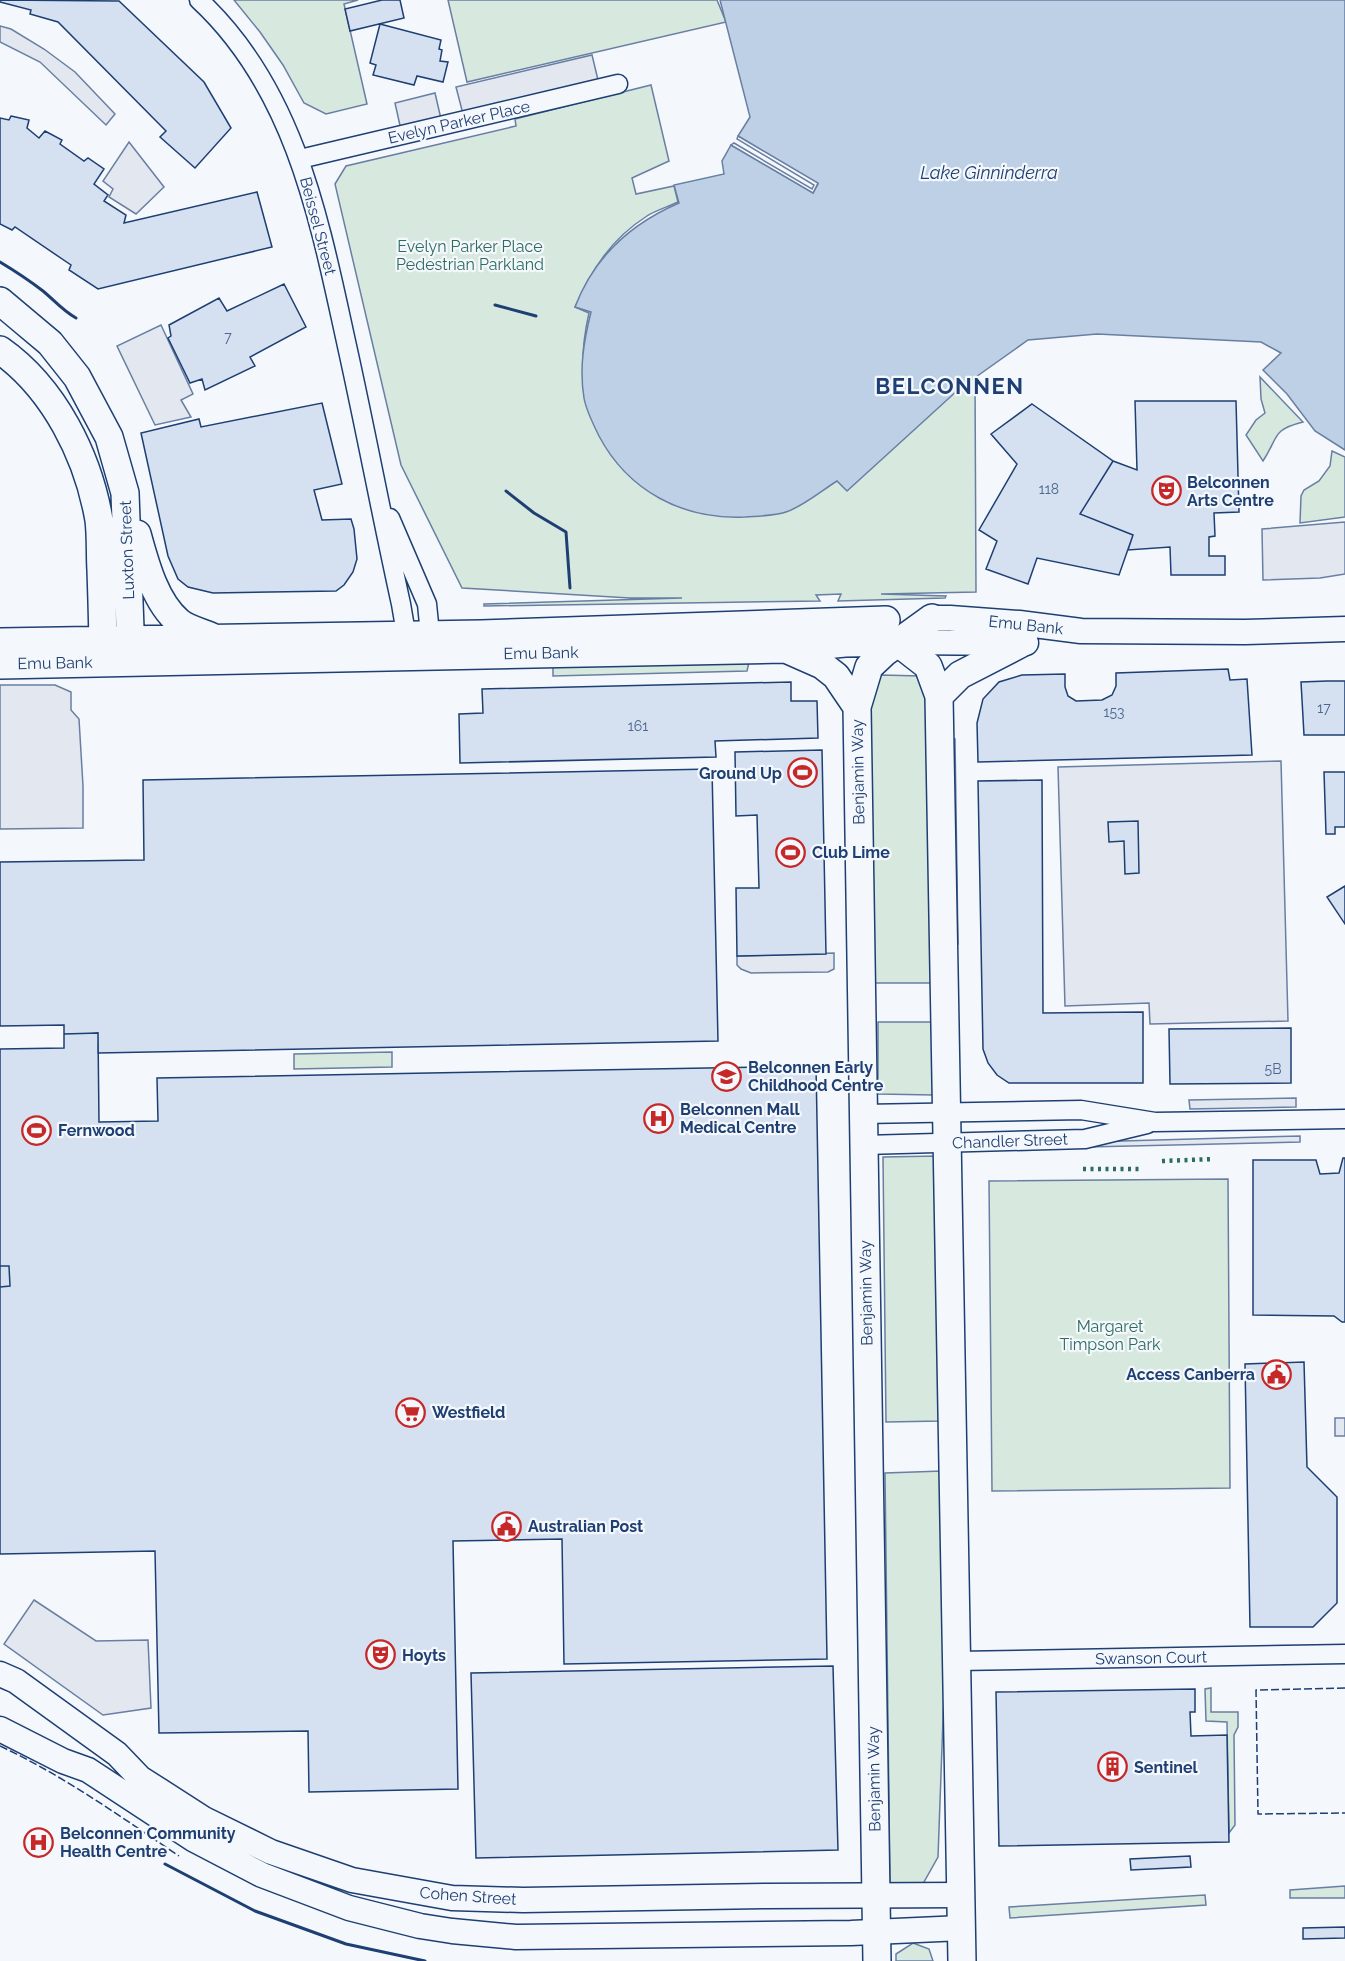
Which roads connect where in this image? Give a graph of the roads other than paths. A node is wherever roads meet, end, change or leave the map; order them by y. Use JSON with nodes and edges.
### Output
{"nodes":[{"id":1,"x":199,"y":0,"type":"edge"},
{"id":2,"x":618,"y":84,"type":"dead end"},
{"id":3,"x":300,"y":159,"type":"junction"},
{"id":4,"x":0,"y":301,"type":"edge"},
{"id":5,"x":0,"y":350,"type":"edge"},
{"id":6,"x":375,"y":480,"type":"junction"},
{"id":7,"x":125,"y":493,"type":"junction"},
{"id":8,"x":932,"y":618,"type":"junction"},
{"id":9,"x":870,"y":621,"type":"junction"},
{"id":10,"x":1345,"y":629,"type":"edge"},
{"id":11,"x":1081,"y":631,"type":"junction"},
{"id":12,"x":215,"y":638,"type":"junction"},
{"id":13,"x":0,"y":642,"type":"edge"},
{"id":14,"x":899,"y":642,"type":"junction"},
{"id":15,"x":1020,"y":644,"type":"junction"},
{"id":16,"x":419,"y":645,"type":"junction"},
{"id":17,"x":783,"y":649,"type":"junction"},
{"id":18,"x":103,"y":651,"type":"junction"},
{"id":19,"x":131,"y":651,"type":"junction"},
{"id":20,"x":0,"y":664,"type":"edge"},
{"id":21,"x":939,"y":696,"type":"junction"},
{"id":22,"x":856,"y":707,"type":"junction"},
{"id":23,"x":946,"y":1113,"type":"junction"},
{"id":24,"x":863,"y":1114,"type":"junction"},
{"id":25,"x":1345,"y":1119,"type":"edge"},
{"id":26,"x":1155,"y":1122,"type":"junction"},
{"id":27,"x":947,"y":1143,"type":"junction"},
{"id":28,"x":864,"y":1145,"type":"junction"},
{"id":29,"x":1345,"y":1654,"type":"edge"},
{"id":30,"x":957,"y":1661,"type":"junction"},
{"id":31,"x":0,"y":1674,"type":"edge"},
{"id":32,"x":0,"y":1729,"type":"edge"},
{"id":33,"x":961,"y":1895,"type":"junction"},
{"id":34,"x":876,"y":1896,"type":"junction"},
{"id":35,"x":962,"y":1928,"type":"junction"},
{"id":36,"x":876,"y":1932,"type":"junction"},
{"id":37,"x":877,"y":1961,"type":"edge"},
{"id":38,"x":962,"y":1961,"type":"edge"}],
"edges":[{"from":1,"to":3,"type":"street","name":"Beissel Street"},
{"from":2,"to":3,"type":"street","name":"Evelyn Parker Place"},
{"from":3,"to":6,"type":"street","name":"Beissel Street"},
{"from":4,"to":7,"type":"main road","name":"Luxton Street"},
{"from":5,"to":18,"type":"main road","name":"Luxton Street"},
{"from":6,"to":16,"type":"street","name":"Beissel Street"},
{"from":6,"to":16,"type":"street","name":"Beissel Street"},
{"from":7,"to":12,"type":"main road"},
{"from":7,"to":19,"type":"main road","name":"Luxton Street"},
{"from":8,"to":9,"type":"main road","name":"Emu Bank"},
{"from":8,"to":11,"type":"street","name":"Emu Bank"},
{"from":8,"to":14,"type":"main road","name":"Benjamin Way"},
{"from":9,"to":14,"type":"main road"},
{"from":9,"to":16,"type":"main road","name":"Emu Bank"},
{"from":10,"to":11,"type":"street","name":"Emu Bank"},
{"from":11,"to":15,"type":"street","name":"Emu Bank"},
{"from":12,"to":16,"type":"main road","name":"Emu Bank"},
{"from":12,"to":19,"type":"main road","name":"Emu Bank"},
{"from":13,"to":18,"type":"main road","name":"Emu Bank"},
{"from":14,"to":15,"type":"street","name":"Emu Bank"},
{"from":14,"to":17,"type":"main road","name":"Emu Bank"},
{"from":14,"to":21,"type":"main road"},
{"from":14,"to":22,"type":"main road","name":"Benjamin Way"},
{"from":15,"to":21,"type":"main road"},
{"from":16,"to":17,"type":"main road","name":"Emu Bank"},
{"from":16,"to":19,"type":"main road","name":"Emu Bank"},
{"from":17,"to":22,"type":"main road"},
{"from":18,"to":19,"type":"main road","name":"Emu Bank"},
{"from":18,"to":20,"type":"main road","name":"Emu Bank"},
{"from":21,"to":23,"type":"main road"},
{"from":22,"to":24,"type":"main road","name":"Benjamin Way"},
{"from":23,"to":24,"type":"street","name":"Chandler Street"},
{"from":23,"to":26,"type":"street","name":"Chandler Street"},
{"from":23,"to":27,"type":"main road"},
{"from":24,"to":28,"type":"main road","name":"Benjamin Way"},
{"from":25,"to":26,"type":"street","name":"Chandler Street"},
{"from":26,"to":27,"type":"street","name":"Chandler Street"},
{"from":27,"to":28,"type":"street","name":"Chandler Street"},
{"from":27,"to":30,"type":"main road"},
{"from":28,"to":34,"type":"main road","name":"Benjamin Way"},
{"from":29,"to":30,"type":"street","name":"Swanson Court"},
{"from":30,"to":33,"type":"main road"},
{"from":31,"to":34,"type":"street","name":"Cohen Street"},
{"from":32,"to":36,"type":"street","name":"Cohen Street"},
{"from":33,"to":34,"type":"street","name":"Cohen Street"},
{"from":33,"to":35,"type":"main road"},
{"from":34,"to":36,"type":"main road","name":"Benjamin Way"},
{"from":35,"to":36,"type":"street","name":"Cohen Street"},
{"from":35,"to":38,"type":"main road"},
{"from":36,"to":37,"type":"main road","name":"Benjamin Way"}]}
